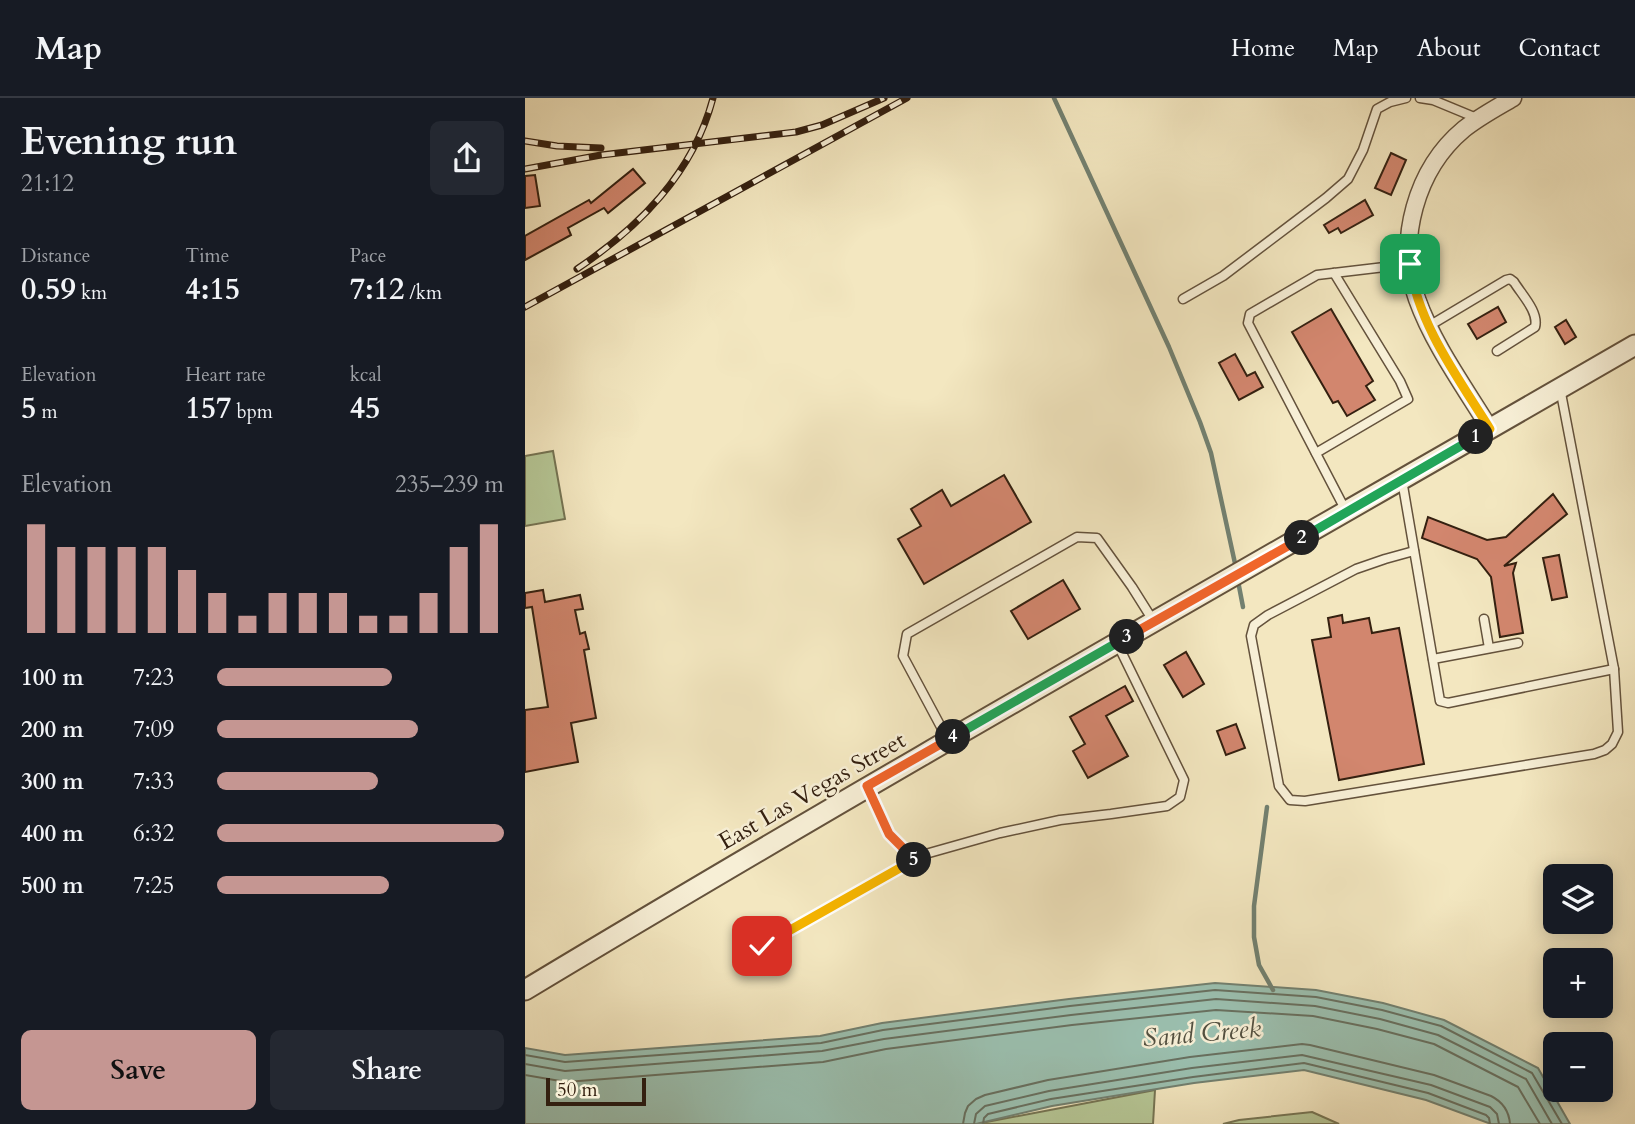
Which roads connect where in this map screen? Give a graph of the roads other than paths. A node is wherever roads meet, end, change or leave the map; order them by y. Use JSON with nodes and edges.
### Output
{"nodes":[{"id":1,"x":1406,"y":98,"type":"edge"},
{"id":2,"x":1420,"y":98,"type":"edge"},
{"id":3,"x":1513,"y":98,"type":"edge"},
{"id":4,"x":1443,"y":101,"type":"edge"},
{"id":5,"x":1479,"y":119,"type":"junction"},
{"id":6,"x":1410,"y":264,"type":"junction"},
{"id":7,"x":1334,"y":272,"type":"junction"},
{"id":8,"x":1183,"y":299,"type":"dead end"},
{"id":9,"x":1429,"y":326,"type":"junction"},
{"id":10,"x":1635,"y":345,"type":"edge"},
{"id":11,"x":1497,"y":351,"type":"dead end"},
{"id":12,"x":1560,"y":388,"type":"junction"},
{"id":13,"x":1490,"y":429,"type":"junction"},
{"id":14,"x":1315,"y":453,"type":"junction"},
{"id":15,"x":1402,"y":480,"type":"junction"},
{"id":16,"x":1346,"y":512,"type":"junction"},
{"id":17,"x":1414,"y":551,"type":"junction"},
{"id":18,"x":1484,"y":620,"type":"dead end"},
{"id":19,"x":1154,"y":622,"type":"junction"},
{"id":20,"x":1117,"y":643,"type":"junction"},
{"id":21,"x":1518,"y":643,"type":"dead end"},
{"id":22,"x":1489,"y":648,"type":"junction"},
{"id":23,"x":1433,"y":659,"type":"junction"},
{"id":24,"x":1614,"y":670,"type":"junction"},
{"id":25,"x":947,"y":740,"type":"junction"},
{"id":26,"x":867,"y":786,"type":"junction"},
{"id":27,"x":922,"y":855,"type":"junction"},
{"id":28,"x":762,"y":946,"type":"dead end"},
{"id":29,"x":525,"y":990,"type":"edge"}],
"edges":[{"from":1,"to":8,"type":"lane"},
{"from":2,"to":4,"type":"lane"},
{"from":3,"to":5,"type":"street"},
{"from":4,"to":5,"type":"lane"},
{"from":5,"to":6,"type":"street"},
{"from":6,"to":7,"type":"lane"},
{"from":6,"to":9,"type":"street"},
{"from":7,"to":14,"type":"lane"},
{"from":7,"to":14,"type":"lane"},
{"from":9,"to":11,"type":"lane"},
{"from":9,"to":13,"type":"street"},
{"from":10,"to":12,"type":"street","name":"East Las Vegas Street"},
{"from":12,"to":13,"type":"street","name":"East Las Vegas Street"},
{"from":12,"to":24,"type":"lane"},
{"from":13,"to":15,"type":"street","name":"East Las Vegas Street"},
{"from":14,"to":16,"type":"lane"},
{"from":15,"to":16,"type":"street","name":"East Las Vegas Street"},
{"from":15,"to":17,"type":"lane"},
{"from":16,"to":19,"type":"street","name":"East Las Vegas Street"},
{"from":17,"to":23,"type":"lane"},
{"from":17,"to":24,"type":"lane"},
{"from":18,"to":22,"type":"lane"},
{"from":19,"to":20,"type":"street","name":"East Las Vegas Street"},
{"from":19,"to":25,"type":"lane"},
{"from":20,"to":25,"type":"street","name":"East Las Vegas Street"},
{"from":20,"to":27,"type":"lane"},
{"from":21,"to":22,"type":"lane"},
{"from":22,"to":23,"type":"lane"},
{"from":23,"to":24,"type":"lane"},
{"from":25,"to":26,"type":"street","name":"East Las Vegas Street"},
{"from":26,"to":27,"type":"lane"},
{"from":26,"to":29,"type":"street","name":"East Las Vegas Street"},
{"from":27,"to":28,"type":"lane"}]}
